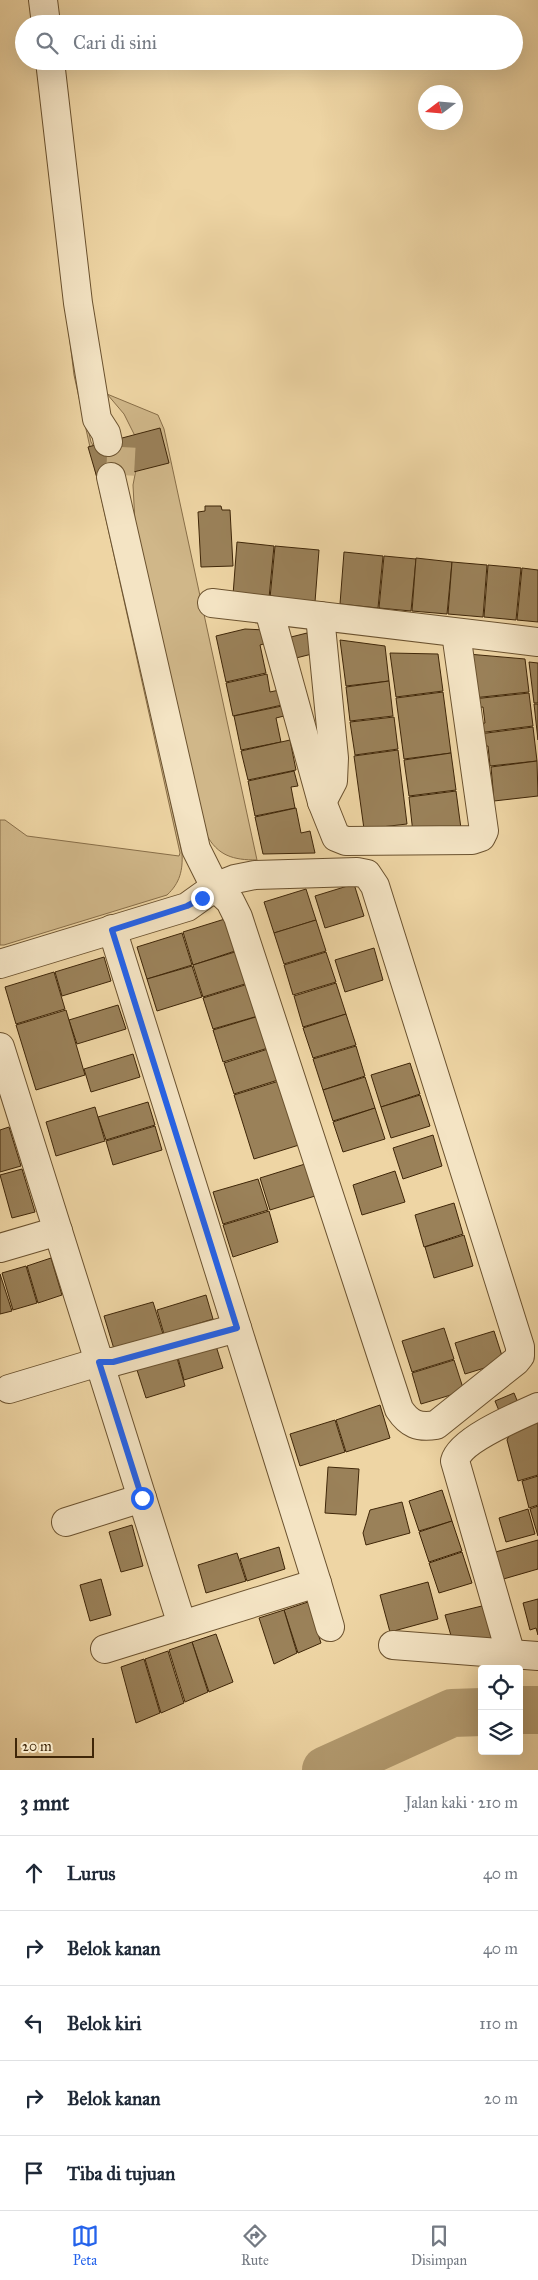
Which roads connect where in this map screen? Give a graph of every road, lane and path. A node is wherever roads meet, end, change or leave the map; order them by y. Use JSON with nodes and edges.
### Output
{"nodes":[{"id":1,"x":43,"y":0,"type":"edge"},
{"id":2,"x":45,"y":15,"type":"edge"},
{"id":3,"x":51,"y":70,"type":"edge"},
{"id":4,"x":115,"y":440,"type":"tunnel mouth"},
{"id":5,"x":116,"y":476,"type":"tunnel mouth"},
{"id":6,"x":212,"y":603,"type":"dead end"},
{"id":7,"x":269,"y":610,"type":"junction"},
{"id":8,"x":320,"y":616,"type":"junction"},
{"id":9,"x":456,"y":633,"type":"junction"},
{"id":10,"x":538,"y":642,"type":"edge"},
{"id":11,"x":322,"y":802,"type":"junction"},
{"id":12,"x":215,"y":887,"type":"junction"},
{"id":13,"x":112,"y":930,"type":"junction"},
{"id":14,"x":0,"y":964,"type":"edge"},
{"id":15,"x":0,"y":1047,"type":"edge"},
{"id":16,"x":8,"y":1103,"type":"edge"},
{"id":17,"x":58,"y":1230,"type":"junction"},
{"id":18,"x":0,"y":1248,"type":"edge"},
{"id":19,"x":237,"y":1328,"type":"junction"},
{"id":20,"x":99,"y":1362,"type":"junction"},
{"id":21,"x":9,"y":1389,"type":"dead end"},
{"id":22,"x":538,"y":1407,"type":"edge"},
{"id":23,"x":142,"y":1498,"type":"junction"},
{"id":24,"x":66,"y":1522,"type":"dead end"},
{"id":25,"x":317,"y":1583,"type":"junction"},
{"id":26,"x":182,"y":1625,"type":"junction"},
{"id":27,"x":330,"y":1627,"type":"dead end"},
{"id":28,"x":393,"y":1645,"type":"dead end"},
{"id":29,"x":105,"y":1649,"type":"dead end"},
{"id":30,"x":525,"y":1656,"type":"edge"}],
"edges":[{"from":1,"to":2,"type":"street"},
{"from":3,"to":4,"type":"street"},
{"from":5,"to":12,"type":"street"},
{"from":6,"to":7,"type":"street"},
{"from":7,"to":8,"type":"street"},
{"from":7,"to":11,"type":"street"},
{"from":8,"to":9,"type":"street"},
{"from":8,"to":11,"type":"street"},
{"from":9,"to":10,"type":"street"},
{"from":9,"to":11,"type":"street"},
{"from":12,"to":12,"type":"street"},
{"from":12,"to":13,"type":"street"},
{"from":13,"to":14,"type":"street"},
{"from":13,"to":19,"type":"street"},
{"from":15,"to":16,"type":"street"},
{"from":16,"to":17,"type":"street"},
{"from":17,"to":18,"type":"street"},
{"from":17,"to":20,"type":"street"},
{"from":19,"to":20,"type":"street"},
{"from":19,"to":25,"type":"street"},
{"from":20,"to":21,"type":"street"},
{"from":20,"to":23,"type":"street"},
{"from":22,"to":30,"type":"street"},
{"from":23,"to":24,"type":"street"},
{"from":23,"to":26,"type":"street"},
{"from":25,"to":26,"type":"street"},
{"from":25,"to":27,"type":"street"},
{"from":26,"to":29,"type":"street"},
{"from":28,"to":30,"type":"street"}]}
